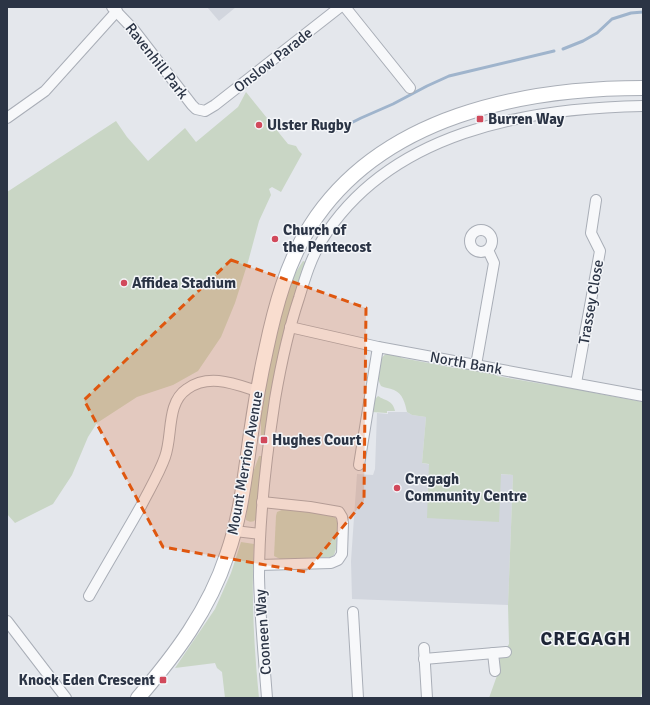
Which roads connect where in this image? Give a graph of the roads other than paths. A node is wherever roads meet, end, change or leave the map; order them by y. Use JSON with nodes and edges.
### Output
{"nodes":[{"id":1,"x":340,"y":7,"type":"edge"},
{"id":2,"x":345,"y":7,"type":"edge"},
{"id":3,"x":115,"y":9,"type":"edge"},
{"id":4,"x":410,"y":88,"type":"dead end"},
{"id":5,"x":643,"y":88,"type":"edge"},
{"id":6,"x":643,"y":106,"type":"edge"},
{"id":7,"x":205,"y":111,"type":"joint"},
{"id":8,"x":7,"y":118,"type":"edge"},
{"id":9,"x":596,"y":200,"type":"dead end"},
{"id":10,"x":488,"y":250,"type":"dead end"},
{"id":11,"x":290,"y":327,"type":"junction"},
{"id":12,"x":378,"y":347,"type":"junction"},
{"id":13,"x":476,"y":365,"type":"junction"},
{"id":14,"x":576,"y":383,"type":"junction"},
{"id":15,"x":257,"y":391,"type":"junction"},
{"id":16,"x":643,"y":396,"type":"edge"},
{"id":17,"x":360,"y":465,"type":"dead end"},
{"id":18,"x":262,"y":502,"type":"junction"},
{"id":19,"x":235,"y":531,"type":"junction"},
{"id":20,"x":260,"y":534,"type":"junction"},
{"id":21,"x":259,"y":565,"type":"junction"},
{"id":22,"x":89,"y":596,"type":"dead end"},
{"id":23,"x":353,"y":612,"type":"dead end"},
{"id":24,"x":7,"y":621,"type":"edge"},
{"id":25,"x":424,"y":648,"type":"dead end"},
{"id":26,"x":506,"y":652,"type":"dead end"},
{"id":27,"x":493,"y":653,"type":"junction"},
{"id":28,"x":424,"y":659,"type":"junction"},
{"id":29,"x":495,"y":671,"type":"dead end"},
{"id":30,"x":66,"y":698,"type":"edge"},
{"id":31,"x":138,"y":698,"type":"edge"},
{"id":32,"x":267,"y":698,"type":"edge"},
{"id":33,"x":358,"y":698,"type":"edge"},
{"id":34,"x":427,"y":698,"type":"edge"}],
"edges":[{"from":1,"to":7,"type":"street","name":"Onslow Parade"},
{"from":2,"to":4,"type":"street"},
{"from":3,"to":7,"type":"street","name":"Ravenhill Park"},
{"from":3,"to":8,"type":"street"},
{"from":5,"to":15,"type":"street","name":"Mount Merrion Avenue"},
{"from":6,"to":11,"type":"street","name":"Mount Merrion Avenue"},
{"from":9,"to":14,"type":"street","name":"Trassey Close"},
{"from":10,"to":13,"type":"street"},
{"from":11,"to":12,"type":"street","name":"North Bank"},
{"from":11,"to":18,"type":"street","name":"Mount Merrion Avenue"},
{"from":12,"to":13,"type":"street","name":"North Bank"},
{"from":12,"to":17,"type":"street"},
{"from":13,"to":14,"type":"street","name":"North Bank"},
{"from":14,"to":16,"type":"street","name":"North Bank"},
{"from":15,"to":19,"type":"street","name":"Mount Merrion Avenue"},
{"from":15,"to":22,"type":"street"},
{"from":18,"to":20,"type":"street","name":"Mount Merrion Avenue"},
{"from":18,"to":21,"type":"street"},
{"from":19,"to":20,"type":"street"},
{"from":19,"to":31,"type":"street","name":"Mount Merrion Avenue"},
{"from":20,"to":21,"type":"street","name":"Cooneen Way"},
{"from":21,"to":32,"type":"street","name":"Cooneen Way"},
{"from":23,"to":33,"type":"street"},
{"from":24,"to":30,"type":"street"},
{"from":25,"to":28,"type":"street"},
{"from":26,"to":27,"type":"street"},
{"from":27,"to":28,"type":"street"},
{"from":27,"to":29,"type":"street"},
{"from":28,"to":34,"type":"street"}]}
